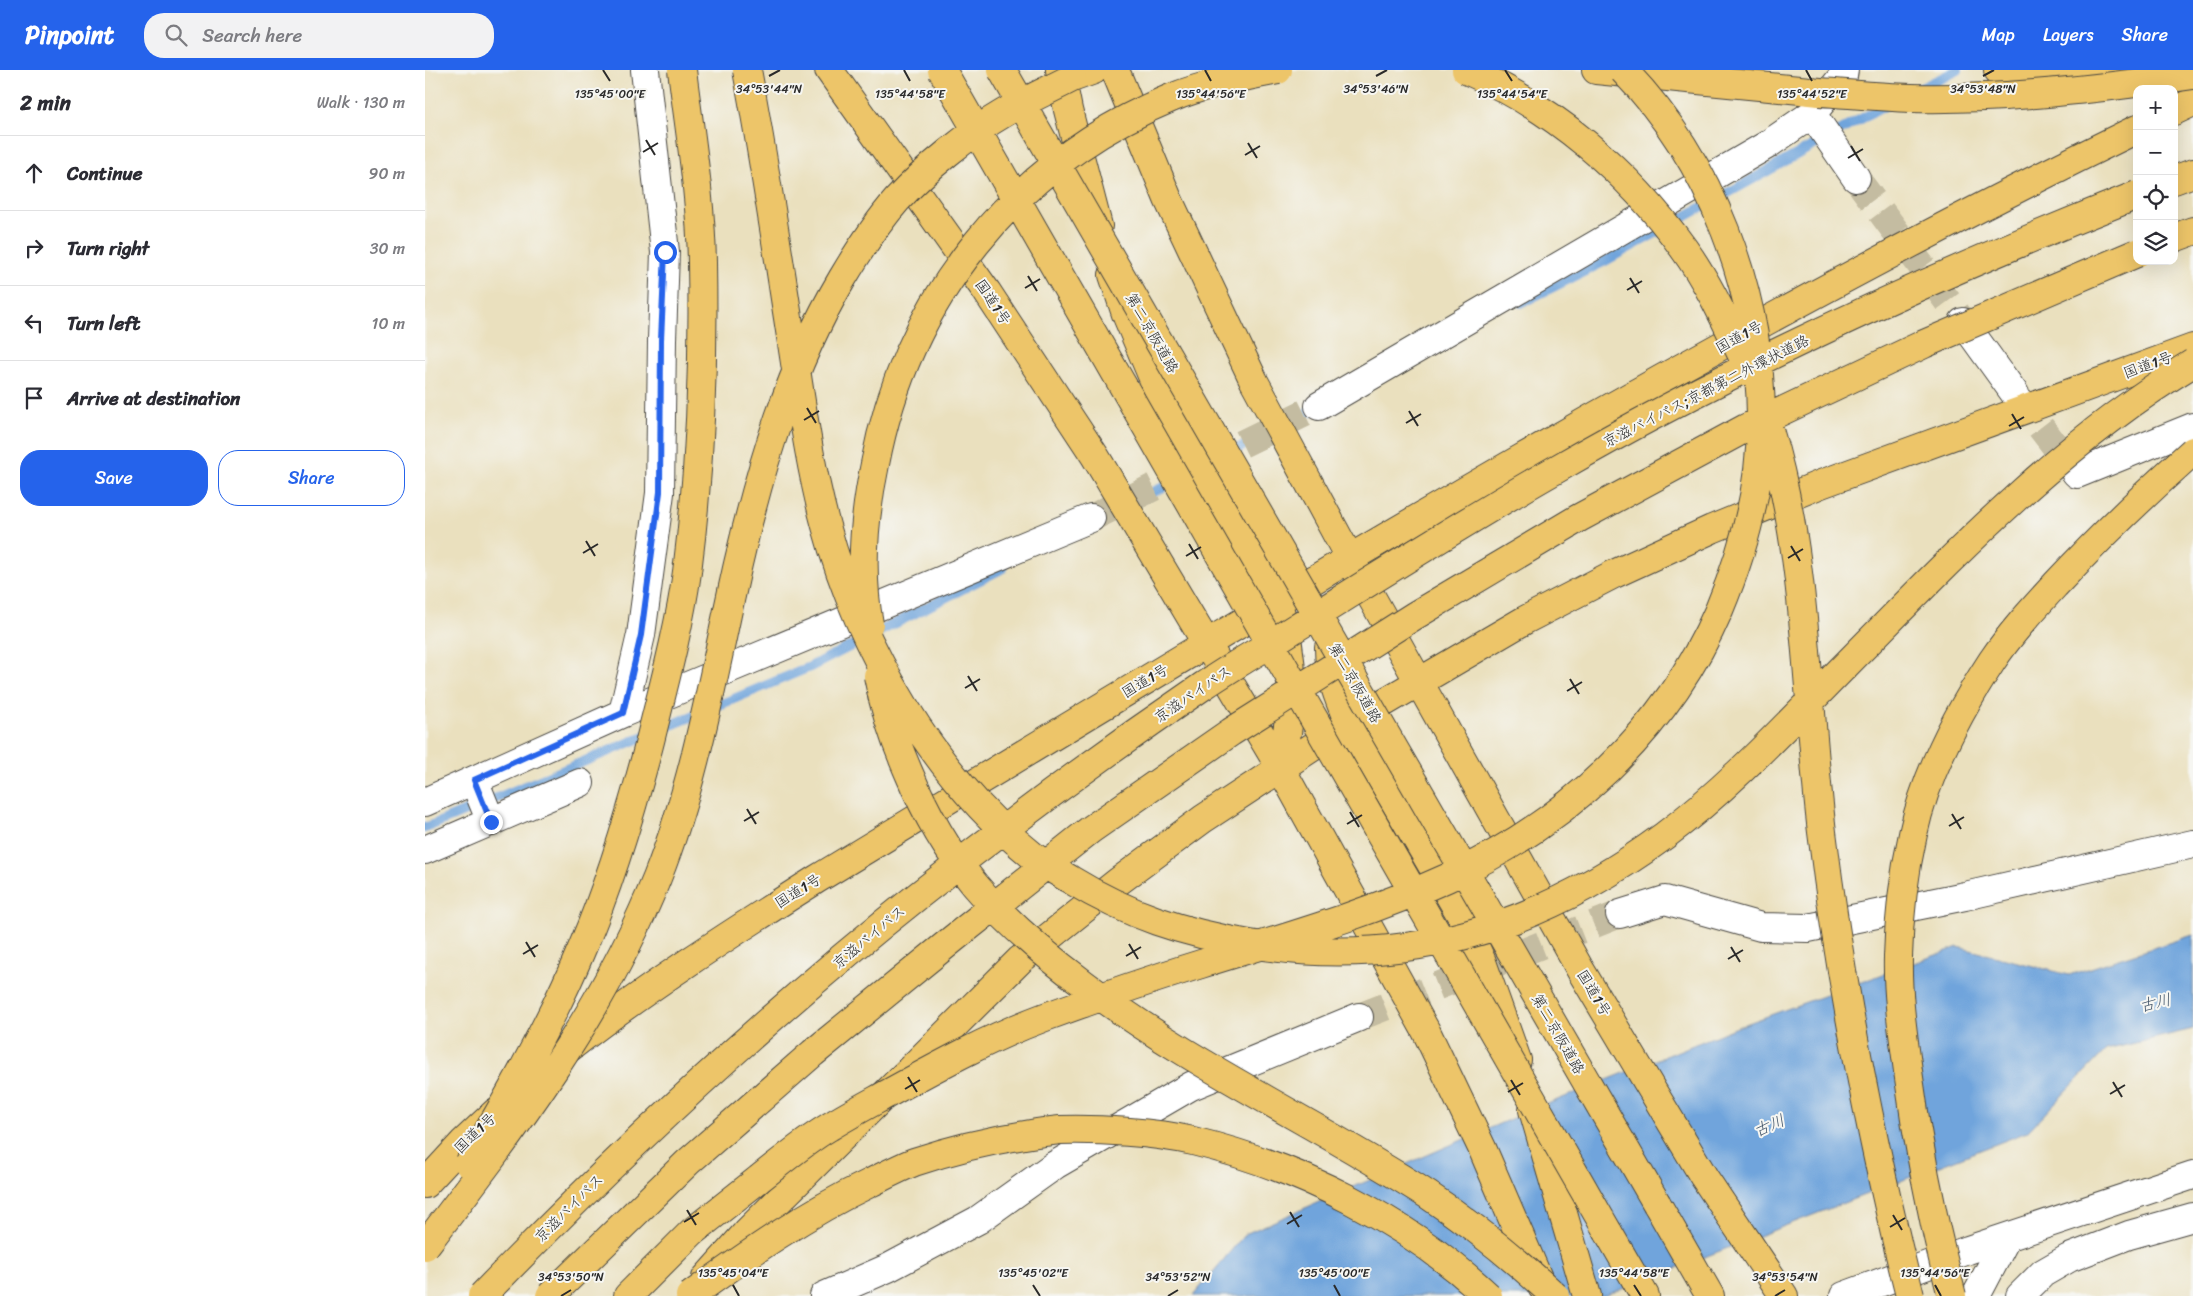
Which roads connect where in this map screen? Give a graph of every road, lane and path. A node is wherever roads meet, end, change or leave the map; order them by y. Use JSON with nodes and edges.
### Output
{"nodes":[{"id":1,"x":645,"y":70,"type":"edge"},
{"id":2,"x":682,"y":70,"type":"edge"},
{"id":3,"x":747,"y":70,"type":"edge"},
{"id":4,"x":829,"y":70,"type":"edge"},
{"id":5,"x":942,"y":70,"type":"edge"},
{"id":6,"x":1001,"y":70,"type":"edge"},
{"id":7,"x":1061,"y":70,"type":"edge"},
{"id":8,"x":1095,"y":70,"type":"edge"},
{"id":9,"x":1115,"y":70,"type":"edge"},
{"id":10,"x":1279,"y":70,"type":"edge"},
{"id":11,"x":1466,"y":70,"type":"edge"},
{"id":12,"x":1596,"y":70,"type":"edge"},
{"id":13,"x":1623,"y":70,"type":"edge"},
{"id":14,"x":1845,"y":70,"type":"edge"},
{"id":15,"x":1998,"y":70,"type":"edge"},
{"id":16,"x":2118,"y":70,"type":"edge"},
{"id":17,"x":2193,"y":75,"type":"edge"},
{"id":18,"x":2193,"y":102,"type":"edge"},
{"id":19,"x":2178,"y":109,"type":"edge"},
{"id":20,"x":1812,"y":114,"type":"junction"},
{"id":21,"x":2135,"y":130,"type":"edge"},
{"id":22,"x":2193,"y":173,"type":"edge"},
{"id":23,"x":1856,"y":178,"type":"tunnel mouth"},
{"id":24,"x":2178,"y":179,"type":"edge"},
{"id":25,"x":2133,"y":197,"type":"edge"},
{"id":26,"x":2193,"y":231,"type":"edge"},
{"id":27,"x":2178,"y":237,"type":"edge"},
{"id":28,"x":2133,"y":255,"type":"edge"},
{"id":29,"x":1963,"y":322,"type":"tunnel mouth"},
{"id":30,"x":2193,"y":348,"type":"edge"},
{"id":31,"x":2193,"y":363,"type":"edge"},
{"id":32,"x":2015,"y":394,"type":"tunnel mouth"},
{"id":33,"x":1319,"y":406,"type":"tunnel mouth"},
{"id":34,"x":2193,"y":427,"type":"edge"},
{"id":35,"x":2193,"y":451,"type":"edge"},
{"id":36,"x":2066,"y":460,"type":"tunnel mouth"},
{"id":37,"x":1091,"y":518,"type":"tunnel mouth"},
{"id":38,"x":1350,"y":559,"type":"junction"},
{"id":39,"x":1277,"y":601,"type":"junction"},
{"id":40,"x":1297,"y":627,"type":"joint"},
{"id":41,"x":1206,"y":644,"type":"junction"},
{"id":42,"x":1418,"y":682,"type":"junction"},
{"id":43,"x":623,"y":713,"type":"junction"},
{"id":44,"x":1349,"y":723,"type":"junction"},
{"id":45,"x":1280,"y":767,"type":"junction"},
{"id":46,"x":474,"y":780,"type":"junction"},
{"id":47,"x":579,"y":783,"type":"dead end"},
{"id":48,"x":425,"y":802,"type":"edge"},
{"id":49,"x":491,"y":822,"type":"junction"},
{"id":50,"x":2193,"y":844,"type":"edge"},
{"id":51,"x":425,"y":850,"type":"edge"},
{"id":52,"x":1620,"y":914,"type":"tunnel mouth"},
{"id":53,"x":1359,"y":1017,"type":"tunnel mouth"},
{"id":54,"x":2193,"y":1174,"type":"edge"},
{"id":55,"x":425,"y":1184,"type":"edge"},
{"id":56,"x":2193,"y":1217,"type":"edge"},
{"id":57,"x":2007,"y":1237,"type":"junction"},
{"id":58,"x":425,"y":1238,"type":"edge"},
{"id":59,"x":425,"y":1246,"type":"edge"},
{"id":60,"x":482,"y":1296,"type":"edge"},
{"id":61,"x":550,"y":1296,"type":"edge"},
{"id":62,"x":628,"y":1296,"type":"edge"},
{"id":63,"x":690,"y":1296,"type":"edge"},
{"id":64,"x":825,"y":1296,"type":"edge"},
{"id":65,"x":1488,"y":1296,"type":"edge"},
{"id":66,"x":1545,"y":1296,"type":"edge"},
{"id":67,"x":1555,"y":1296,"type":"edge"},
{"id":68,"x":1587,"y":1296,"type":"edge"},
{"id":69,"x":1645,"y":1296,"type":"edge"},
{"id":70,"x":1710,"y":1296,"type":"edge"},
{"id":71,"x":1784,"y":1296,"type":"edge"},
{"id":72,"x":1844,"y":1296,"type":"edge"},
{"id":73,"x":1910,"y":1296,"type":"edge"},
{"id":74,"x":1952,"y":1296,"type":"edge"},
{"id":75,"x":1976,"y":1296,"type":"edge"},
{"id":76,"x":2020,"y":1296,"type":"edge"}],
"edges":[{"from":1,"to":43,"type":"street"},
{"from":2,"to":58,"type":"highway","bridge":true},
{"from":3,"to":31,"type":"highway","bridge":true},
{"from":4,"to":41,"type":"highway","name":"国道1号"},
{"from":5,"to":69,"type":"highway","bridge":true},
{"from":6,"to":70,"type":"highway","name":"第二京阪道路","bridge":true},
{"from":7,"to":39,"type":"highway"},
{"from":8,"to":59,"type":"highway","bridge":true},
{"from":9,"to":38,"type":"highway","name":"国道1号"},
{"from":10,"to":67,"type":"highway","bridge":true},
{"from":11,"to":73,"type":"highway","bridge":true},
{"from":12,"to":17,"type":"highway","bridge":true},
{"from":13,"to":62,"type":"highway","bridge":true},
{"from":14,"to":20,"type":"street"},
{"from":15,"to":16,"type":"highway"},
{"from":18,"to":19,"type":"highway"},
{"from":20,"to":23,"type":"street"},
{"from":20,"to":33,"type":"street"},
{"from":21,"to":38,"type":"highway","name":"国道1号"},
{"from":22,"to":24,"type":"highway"},
{"from":25,"to":40,"type":"highway","name":"京滋バイパス;京都第二外環状道路","bridge":true},
{"from":26,"to":27,"type":"highway"},
{"from":28,"to":61,"type":"highway","bridge":true},
{"from":29,"to":32,"type":"street"},
{"from":30,"to":42,"type":"highway","name":"国道1号"},
{"from":34,"to":36,"type":"street"},
{"from":35,"to":74,"type":"highway","bridge":true},
{"from":37,"to":43,"type":"street"},
{"from":38,"to":39,"type":"highway","name":"国道1号"},
{"from":38,"to":42,"type":"highway","name":"国道1号"},
{"from":38,"to":44,"type":"highway"},
{"from":39,"to":41,"type":"highway","name":"国道1号"},
{"from":39,"to":45,"type":"highway"},
{"from":40,"to":60,"type":"highway","name":"京滋バイパス","bridge":true},
{"from":41,"to":45,"type":"highway","name":"国道1号"},
{"from":41,"to":55,"type":"highway","name":"国道1号"},
{"from":42,"to":44,"type":"highway","name":"国道1号"},
{"from":42,"to":71,"type":"highway","name":"国道1号"},
{"from":43,"to":46,"type":"street"},
{"from":44,"to":45,"type":"highway","name":"国道1号"},
{"from":44,"to":68,"type":"highway","bridge":true},
{"from":45,"to":63,"type":"highway","name":"国道1号","bridge":true},
{"from":45,"to":66,"type":"highway","name":"国道1号","bridge":true},
{"from":46,"to":48,"type":"street"},
{"from":46,"to":49,"type":"street"},
{"from":47,"to":49,"type":"street"},
{"from":49,"to":51,"type":"street"},
{"from":50,"to":52,"type":"street"},
{"from":53,"to":64,"type":"street"},
{"from":54,"to":57,"type":"street"},
{"from":56,"to":76,"type":"street"},
{"from":57,"to":72,"type":"street"},
{"from":57,"to":75,"type":"street"},
{"from":63,"to":65,"type":"highway","bridge":true}]}
